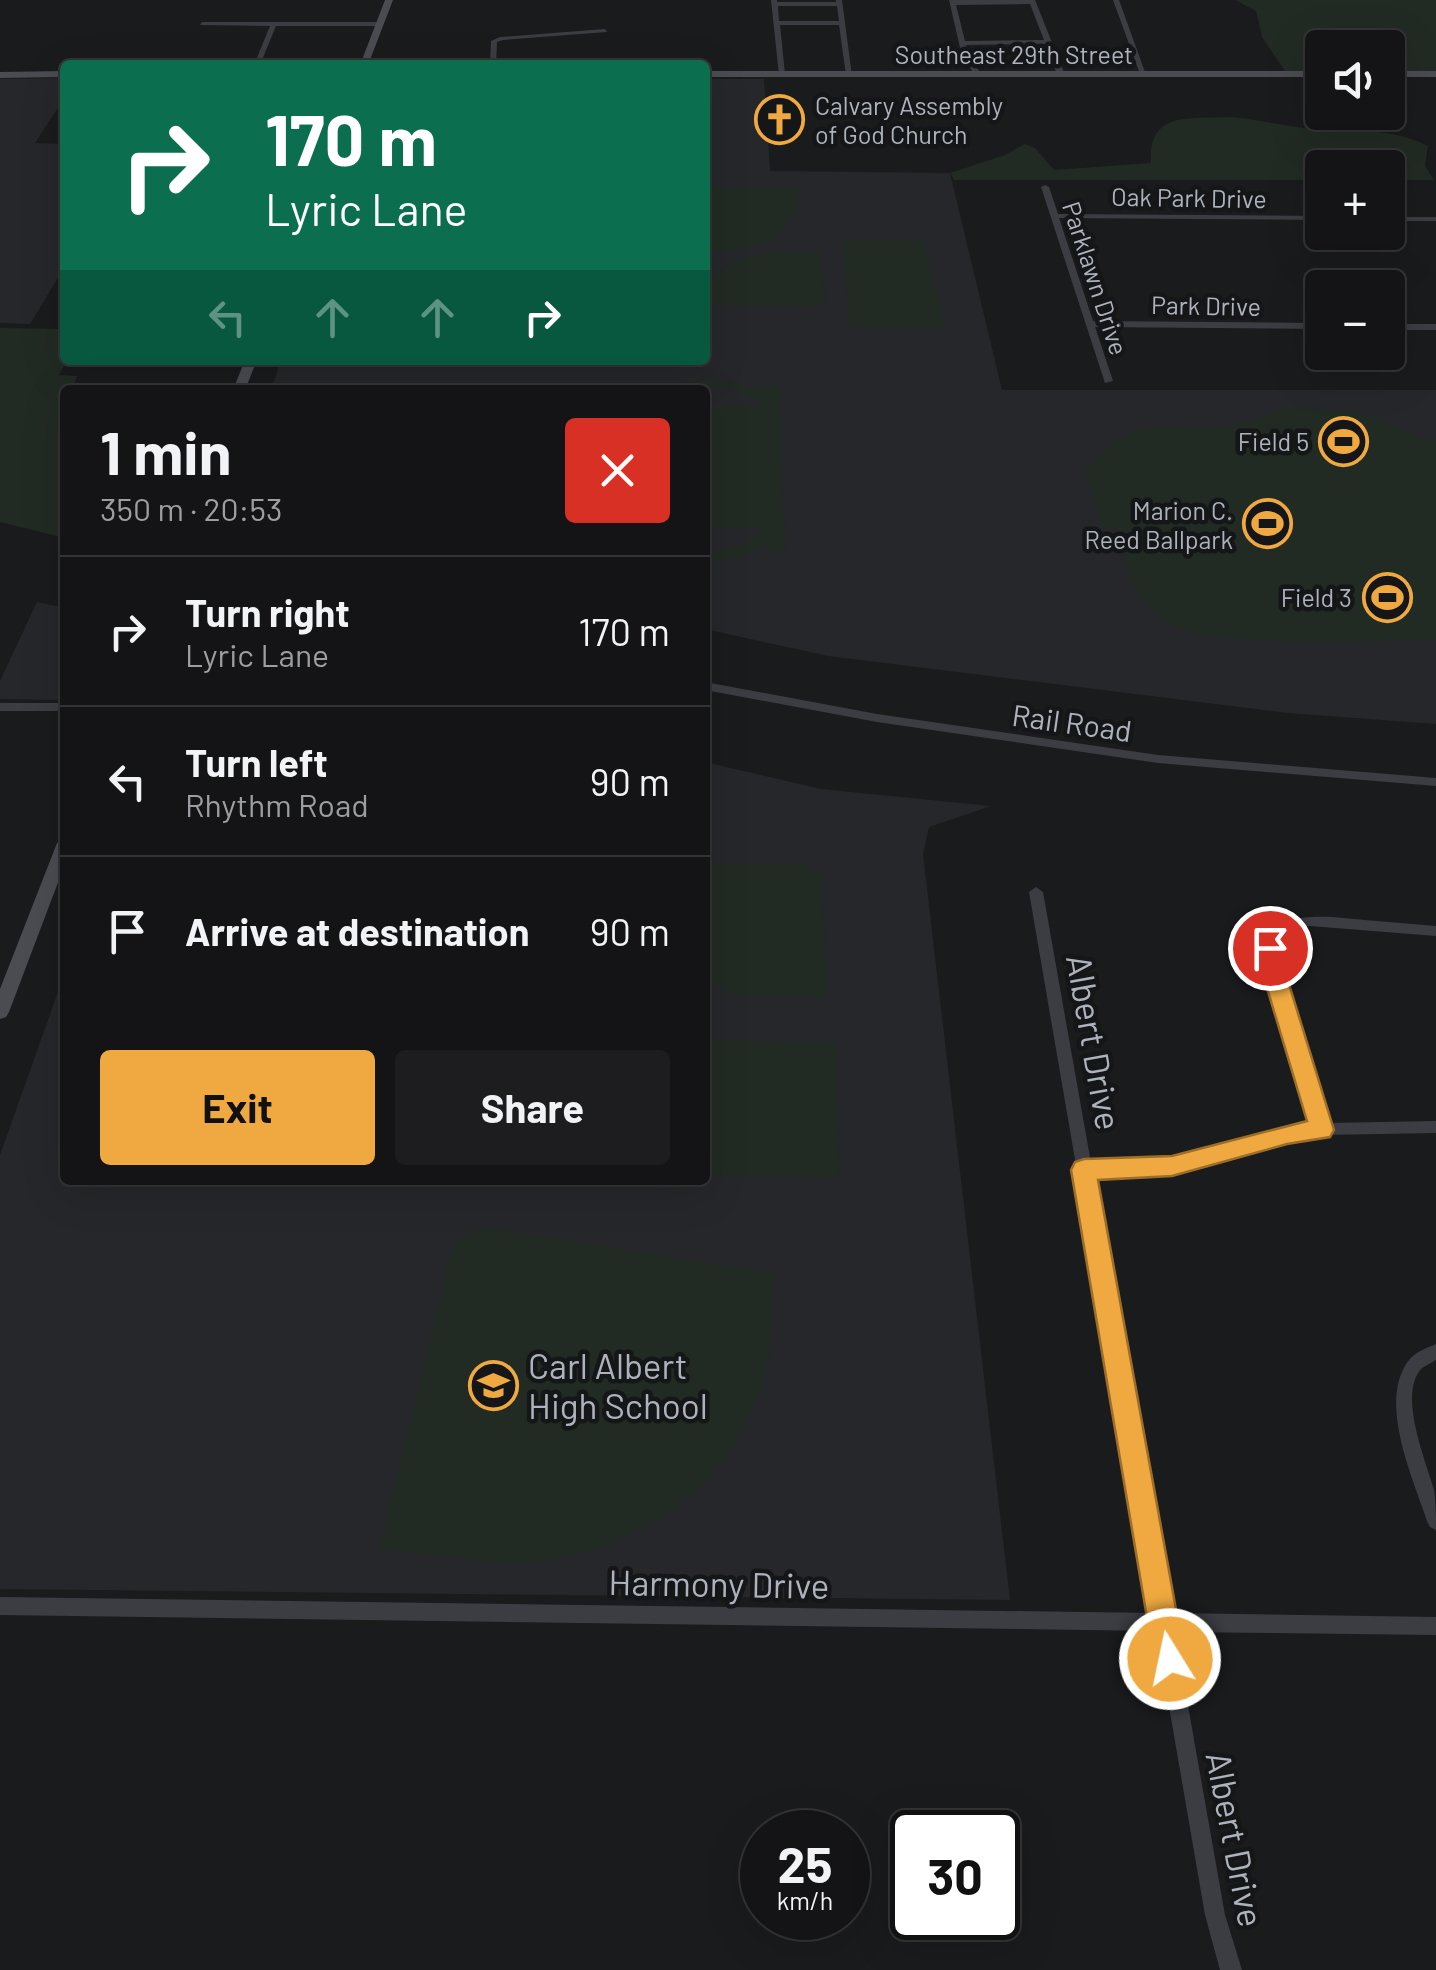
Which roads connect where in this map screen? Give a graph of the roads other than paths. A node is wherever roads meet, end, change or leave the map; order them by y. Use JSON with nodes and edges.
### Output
{"nodes":[{"id":1,"x":389,"y":0,"type":"edge"},
{"id":2,"x":1116,"y":0,"type":"edge"},
{"id":3,"x":1033,"y":1,"type":"edge"},
{"id":4,"x":774,"y":2,"type":"edge"},
{"id":5,"x":840,"y":2,"type":"edge"},
{"id":6,"x":952,"y":2,"type":"edge"},
{"id":7,"x":777,"y":23,"type":"junction"},
{"id":8,"x":843,"y":23,"type":"junction"},
{"id":9,"x":202,"y":24,"type":"dead end"},
{"id":10,"x":274,"y":24,"type":"junction"},
{"id":11,"x":377,"y":24,"type":"junction"},
{"id":12,"x":605,"y":31,"type":"dead end"},
{"id":13,"x":1046,"y":42,"type":"junction"},
{"id":14,"x":964,"y":43,"type":"junction"},
{"id":15,"x":259,"y":60,"type":"dead end"},
{"id":16,"x":366,"y":60,"type":"edge"},
{"id":17,"x":493,"y":60,"type":"edge"},
{"id":18,"x":60,"y":74,"type":"edge"},
{"id":19,"x":710,"y":74,"type":"edge"},
{"id":20,"x":782,"y":74,"type":"junction"},
{"id":21,"x":850,"y":74,"type":"junction"},
{"id":22,"x":1144,"y":74,"type":"junction"},
{"id":23,"x":1305,"y":74,"type":"edge"},
{"id":24,"x":1405,"y":74,"type":"edge"},
{"id":25,"x":1436,"y":74,"type":"edge"},
{"id":26,"x":0,"y":75,"type":"edge"},
{"id":27,"x":977,"y":75,"type":"junction"},
{"id":28,"x":1061,"y":75,"type":"junction"},
{"id":29,"x":1045,"y":187,"type":"dead end"},
{"id":30,"x":1055,"y":216,"type":"junction"},
{"id":31,"x":1305,"y":218,"type":"edge"},
{"id":32,"x":1405,"y":219,"type":"edge"},
{"id":33,"x":1436,"y":219,"type":"edge"},
{"id":34,"x":1088,"y":324,"type":"junction"},
{"id":35,"x":1305,"y":326,"type":"edge"},
{"id":36,"x":1405,"y":327,"type":"edge"},
{"id":37,"x":1436,"y":327,"type":"edge"},
{"id":38,"x":1108,"y":381,"type":"dead end"},
{"id":39,"x":710,"y":687,"type":"edge"},
{"id":40,"x":0,"y":707,"type":"edge"},
{"id":41,"x":60,"y":708,"type":"edge"},
{"id":42,"x":1436,"y":782,"type":"edge"},
{"id":43,"x":60,"y":856,"type":"edge"},
{"id":44,"x":1036,"y":892,"type":"dead end"},
{"id":45,"x":1436,"y":930,"type":"edge"},
{"id":46,"x":0,"y":1012,"type":"edge"},
{"id":47,"x":1436,"y":1128,"type":"edge"},
{"id":48,"x":1322,"y":1130,"type":"junction"},
{"id":49,"x":1084,"y":1170,"type":"junction"},
{"id":50,"x":1436,"y":1352,"type":"edge"},
{"id":51,"x":1436,"y":1521,"type":"edge"},
{"id":52,"x":0,"y":1606,"type":"edge"},
{"id":53,"x":1163,"y":1622,"type":"junction"},
{"id":54,"x":1436,"y":1626,"type":"edge"},
{"id":55,"x":1230,"y":1970,"type":"edge"}],
"edges":[{"from":1,"to":11,"type":"main road"},
{"from":2,"to":22,"type":"street"},
{"from":3,"to":6,"type":"street"},
{"from":3,"to":13,"type":"street"},
{"from":4,"to":5,"type":"street"},
{"from":4,"to":7,"type":"street"},
{"from":5,"to":8,"type":"street"},
{"from":6,"to":14,"type":"street"},
{"from":7,"to":8,"type":"street"},
{"from":7,"to":20,"type":"street"},
{"from":8,"to":21,"type":"street"},
{"from":9,"to":10,"type":"street"},
{"from":10,"to":11,"type":"street"},
{"from":10,"to":15,"type":"street"},
{"from":11,"to":16,"type":"main road"},
{"from":12,"to":17,"type":"street"},
{"from":13,"to":14,"type":"street"},
{"from":13,"to":28,"type":"street"},
{"from":14,"to":27,"type":"street"},
{"from":18,"to":26,"type":"main road"},
{"from":19,"to":20,"type":"main road","name":"Southeast 29th Street"},
{"from":20,"to":21,"type":"main road","name":"Southeast 29th Street"},
{"from":21,"to":27,"type":"main road","name":"Southeast 29th Street"},
{"from":22,"to":23,"type":"main road","name":"Southeast 29th Street"},
{"from":22,"to":28,"type":"main road","name":"Southeast 29th Street"},
{"from":24,"to":25,"type":"main road"},
{"from":27,"to":28,"type":"main road","name":"Southeast 29th Street"},
{"from":29,"to":30,"type":"street","name":"Parklawn Drive"},
{"from":30,"to":31,"type":"street","name":"Oak Park Drive"},
{"from":30,"to":34,"type":"street","name":"Parklawn Drive"},
{"from":32,"to":33,"type":"street"},
{"from":34,"to":35,"type":"street","name":"Park Drive"},
{"from":34,"to":38,"type":"street","name":"Parklawn Drive"},
{"from":36,"to":37,"type":"street"},
{"from":39,"to":42,"type":"street","name":"Rail Road"},
{"from":40,"to":41,"type":"street"},
{"from":43,"to":46,"type":"main road"},
{"from":44,"to":49,"type":"street","name":"Albert Drive"},
{"from":45,"to":48,"type":"street"},
{"from":47,"to":48,"type":"street"},
{"from":48,"to":49,"type":"street"},
{"from":49,"to":53,"type":"street","name":"Albert Drive"},
{"from":50,"to":51,"type":"street"},
{"from":52,"to":53,"type":"street","name":"Harmony Drive"},
{"from":53,"to":54,"type":"street","name":"Harmony Drive"},
{"from":53,"to":55,"type":"street","name":"Albert Drive"}]}
